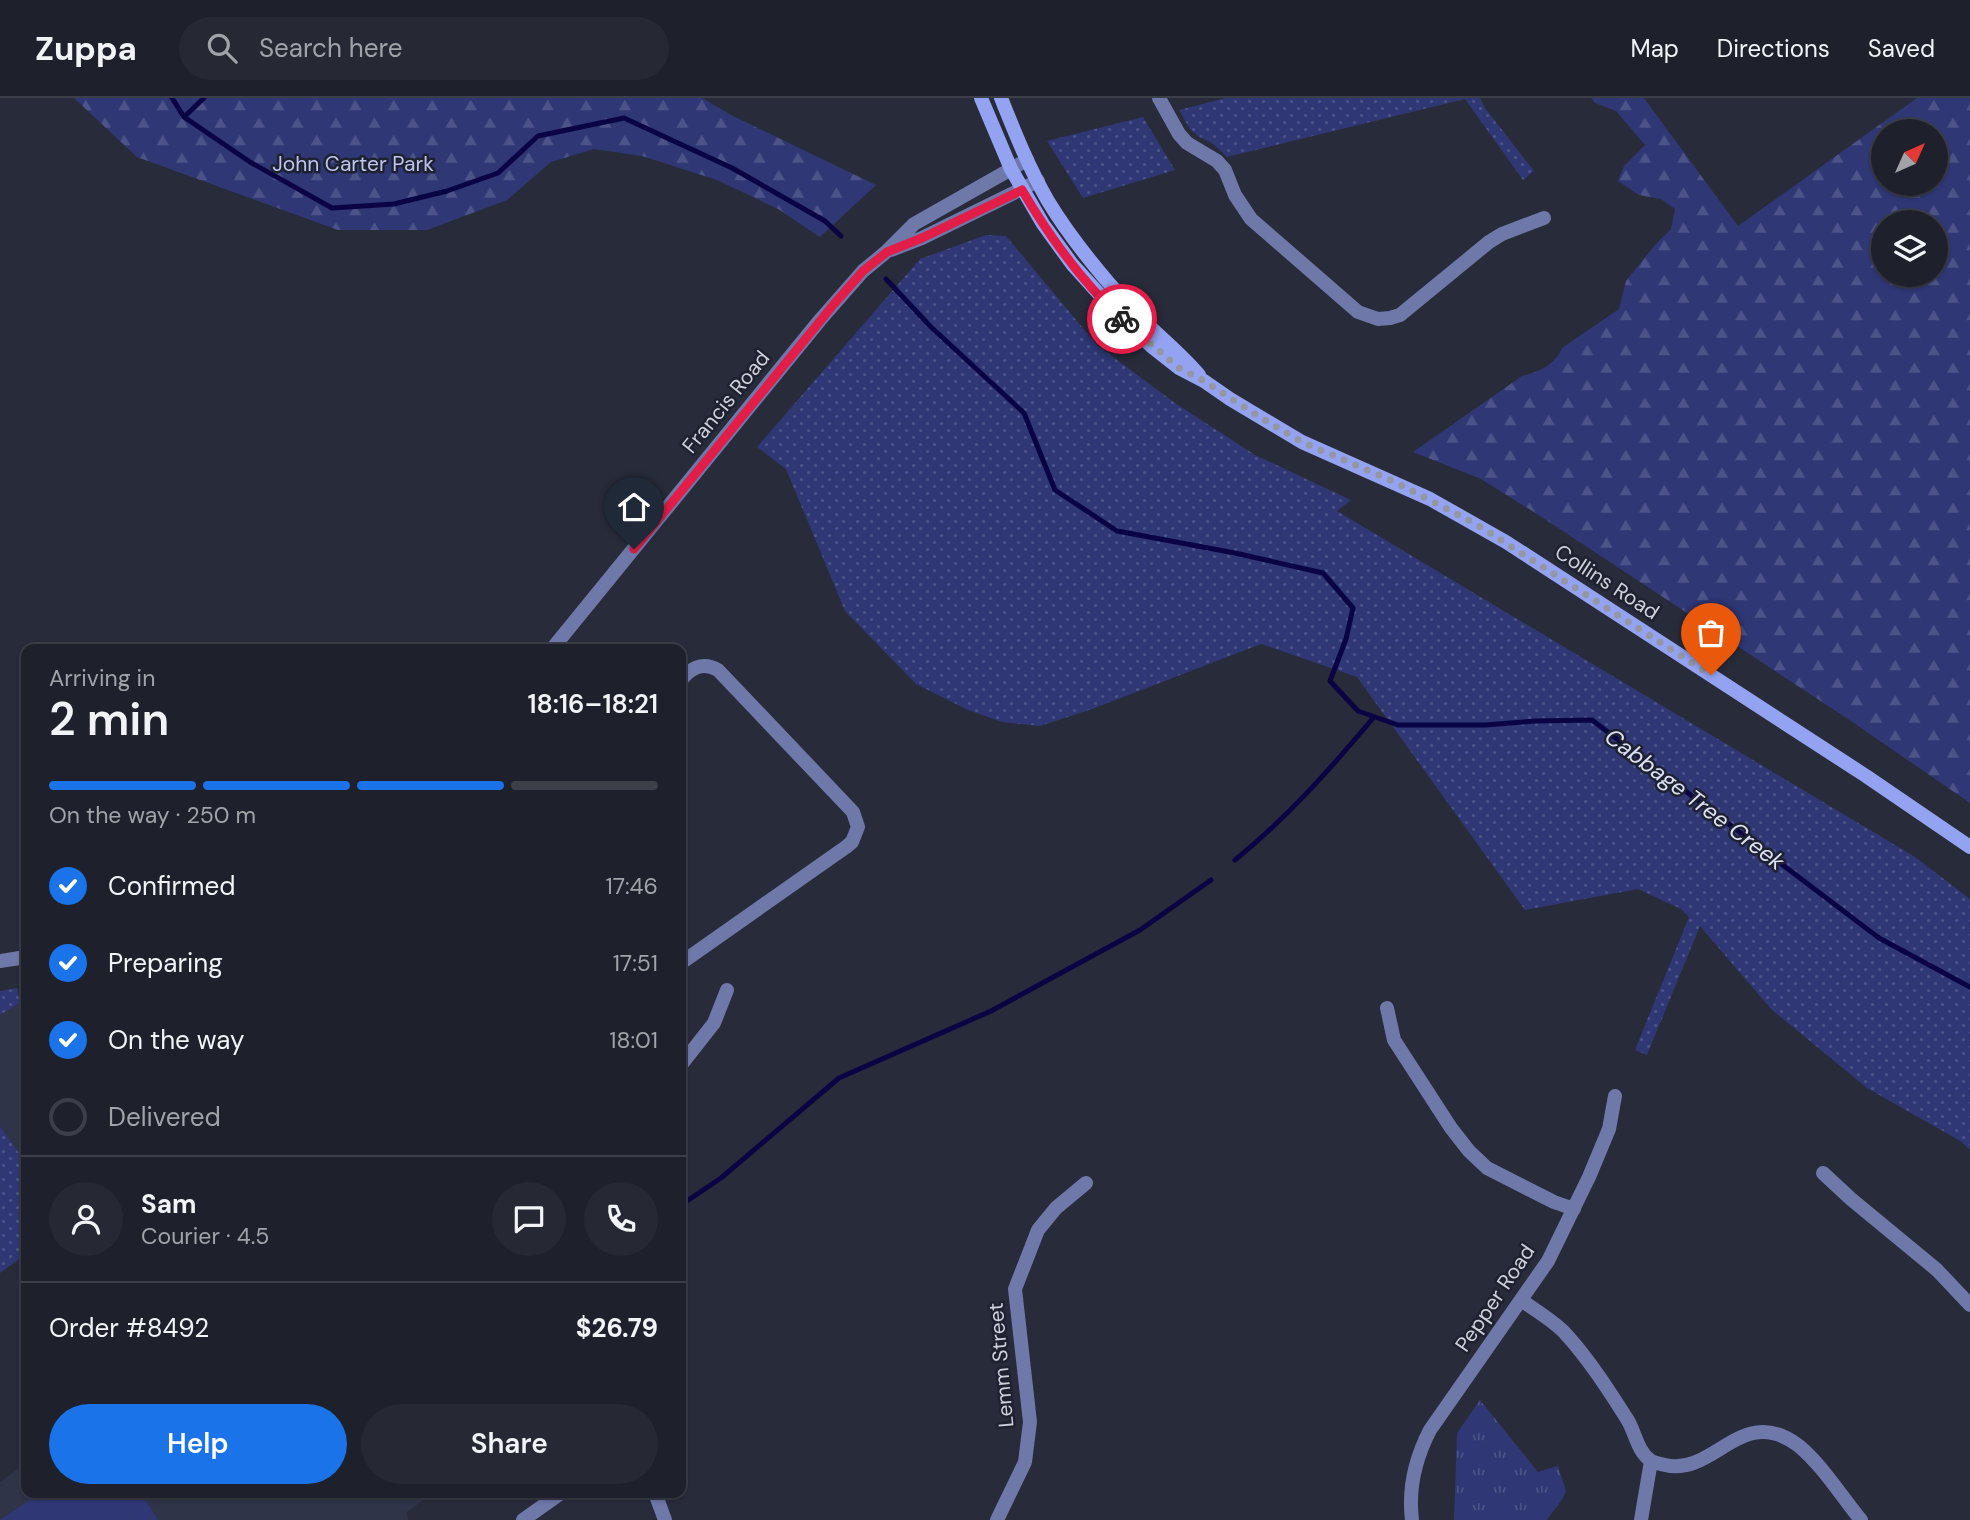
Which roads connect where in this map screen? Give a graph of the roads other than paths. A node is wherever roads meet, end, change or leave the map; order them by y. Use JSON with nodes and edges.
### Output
{"nodes":[{"id":1,"x":981,"y":98,"type":"edge"},
{"id":2,"x":1001,"y":98,"type":"edge"},
{"id":3,"x":1159,"y":98,"type":"edge"},
{"id":4,"x":1027,"y":160,"type":"junction"},
{"id":5,"x":1011,"y":169,"type":"junction"},
{"id":6,"x":1038,"y":181,"type":"junction"},
{"id":7,"x":1022,"y":190,"type":"junction"},
{"id":8,"x":1544,"y":218,"type":"dead end"},
{"id":9,"x":887,"y":252,"type":"junction"},
{"id":10,"x":1204,"y":381,"type":"junction"},
{"id":11,"x":556,"y":644,"type":"edge"},
{"id":12,"x":686,"y":675,"type":"edge"},
{"id":13,"x":1970,"y":847,"type":"edge"},
{"id":14,"x":21,"y":958,"type":"edge"},
{"id":15,"x":686,"y":959,"type":"edge"},
{"id":16,"x":0,"y":961,"type":"edge"},
{"id":17,"x":727,"y":990,"type":"dead end"},
{"id":18,"x":1387,"y":1008,"type":"dead end"},
{"id":19,"x":686,"y":1059,"type":"edge"},
{"id":20,"x":1615,"y":1096,"type":"dead end"},
{"id":21,"x":1823,"y":1173,"type":"dead end"},
{"id":22,"x":1086,"y":1183,"type":"dead end"},
{"id":23,"x":1574,"y":1209,"type":"junction"},
{"id":24,"x":1521,"y":1300,"type":"junction"},
{"id":25,"x":1970,"y":1305,"type":"edge"},
{"id":26,"x":1651,"y":1461,"type":"junction"},
{"id":27,"x":556,"y":1498,"type":"edge"},
{"id":28,"x":657,"y":1498,"type":"edge"},
{"id":29,"x":541,"y":1515,"type":"edge"},
{"id":30,"x":523,"y":1520,"type":"edge"},
{"id":31,"x":665,"y":1520,"type":"edge"},
{"id":32,"x":998,"y":1520,"type":"edge"},
{"id":33,"x":1412,"y":1520,"type":"edge"},
{"id":34,"x":1641,"y":1520,"type":"edge"},
{"id":35,"x":1861,"y":1520,"type":"edge"}],
"edges":[{"from":1,"to":5,"type":"main road","name":"Collins Road"},
{"from":2,"to":4,"type":"main road","name":"Collins Road"},
{"from":3,"to":8,"type":"street"},
{"from":4,"to":5,"type":"street","name":"Francis Road"},
{"from":4,"to":6,"type":"main road","name":"Collins Road"},
{"from":5,"to":7,"type":"main road","name":"Collins Road"},
{"from":5,"to":9,"type":"street","name":"Francis Road"},
{"from":6,"to":7,"type":"street","name":"Francis Road"},
{"from":6,"to":10,"type":"main road","name":"Collins Road"},
{"from":7,"to":9,"type":"street","name":"Francis Road"},
{"from":7,"to":10,"type":"main road","name":"Collins Road"},
{"from":9,"to":11,"type":"street","name":"Francis Road"},
{"from":10,"to":13,"type":"main road","name":"Collins Road"},
{"from":12,"to":15,"type":"street"},
{"from":14,"to":16,"type":"street"},
{"from":17,"to":19,"type":"street"},
{"from":18,"to":23,"type":"street"},
{"from":20,"to":23,"type":"street","name":"Pepper Road"},
{"from":21,"to":25,"type":"street"},
{"from":22,"to":32,"type":"street","name":"Lemm Street"},
{"from":23,"to":24,"type":"street","name":"Pepper Road"},
{"from":24,"to":26,"type":"street"},
{"from":24,"to":33,"type":"street","name":"Pepper Road"},
{"from":26,"to":34,"type":"street"},
{"from":26,"to":35,"type":"street"},
{"from":27,"to":29,"type":"street"},
{"from":28,"to":31,"type":"street"},
{"from":29,"to":30,"type":"street"}]}
